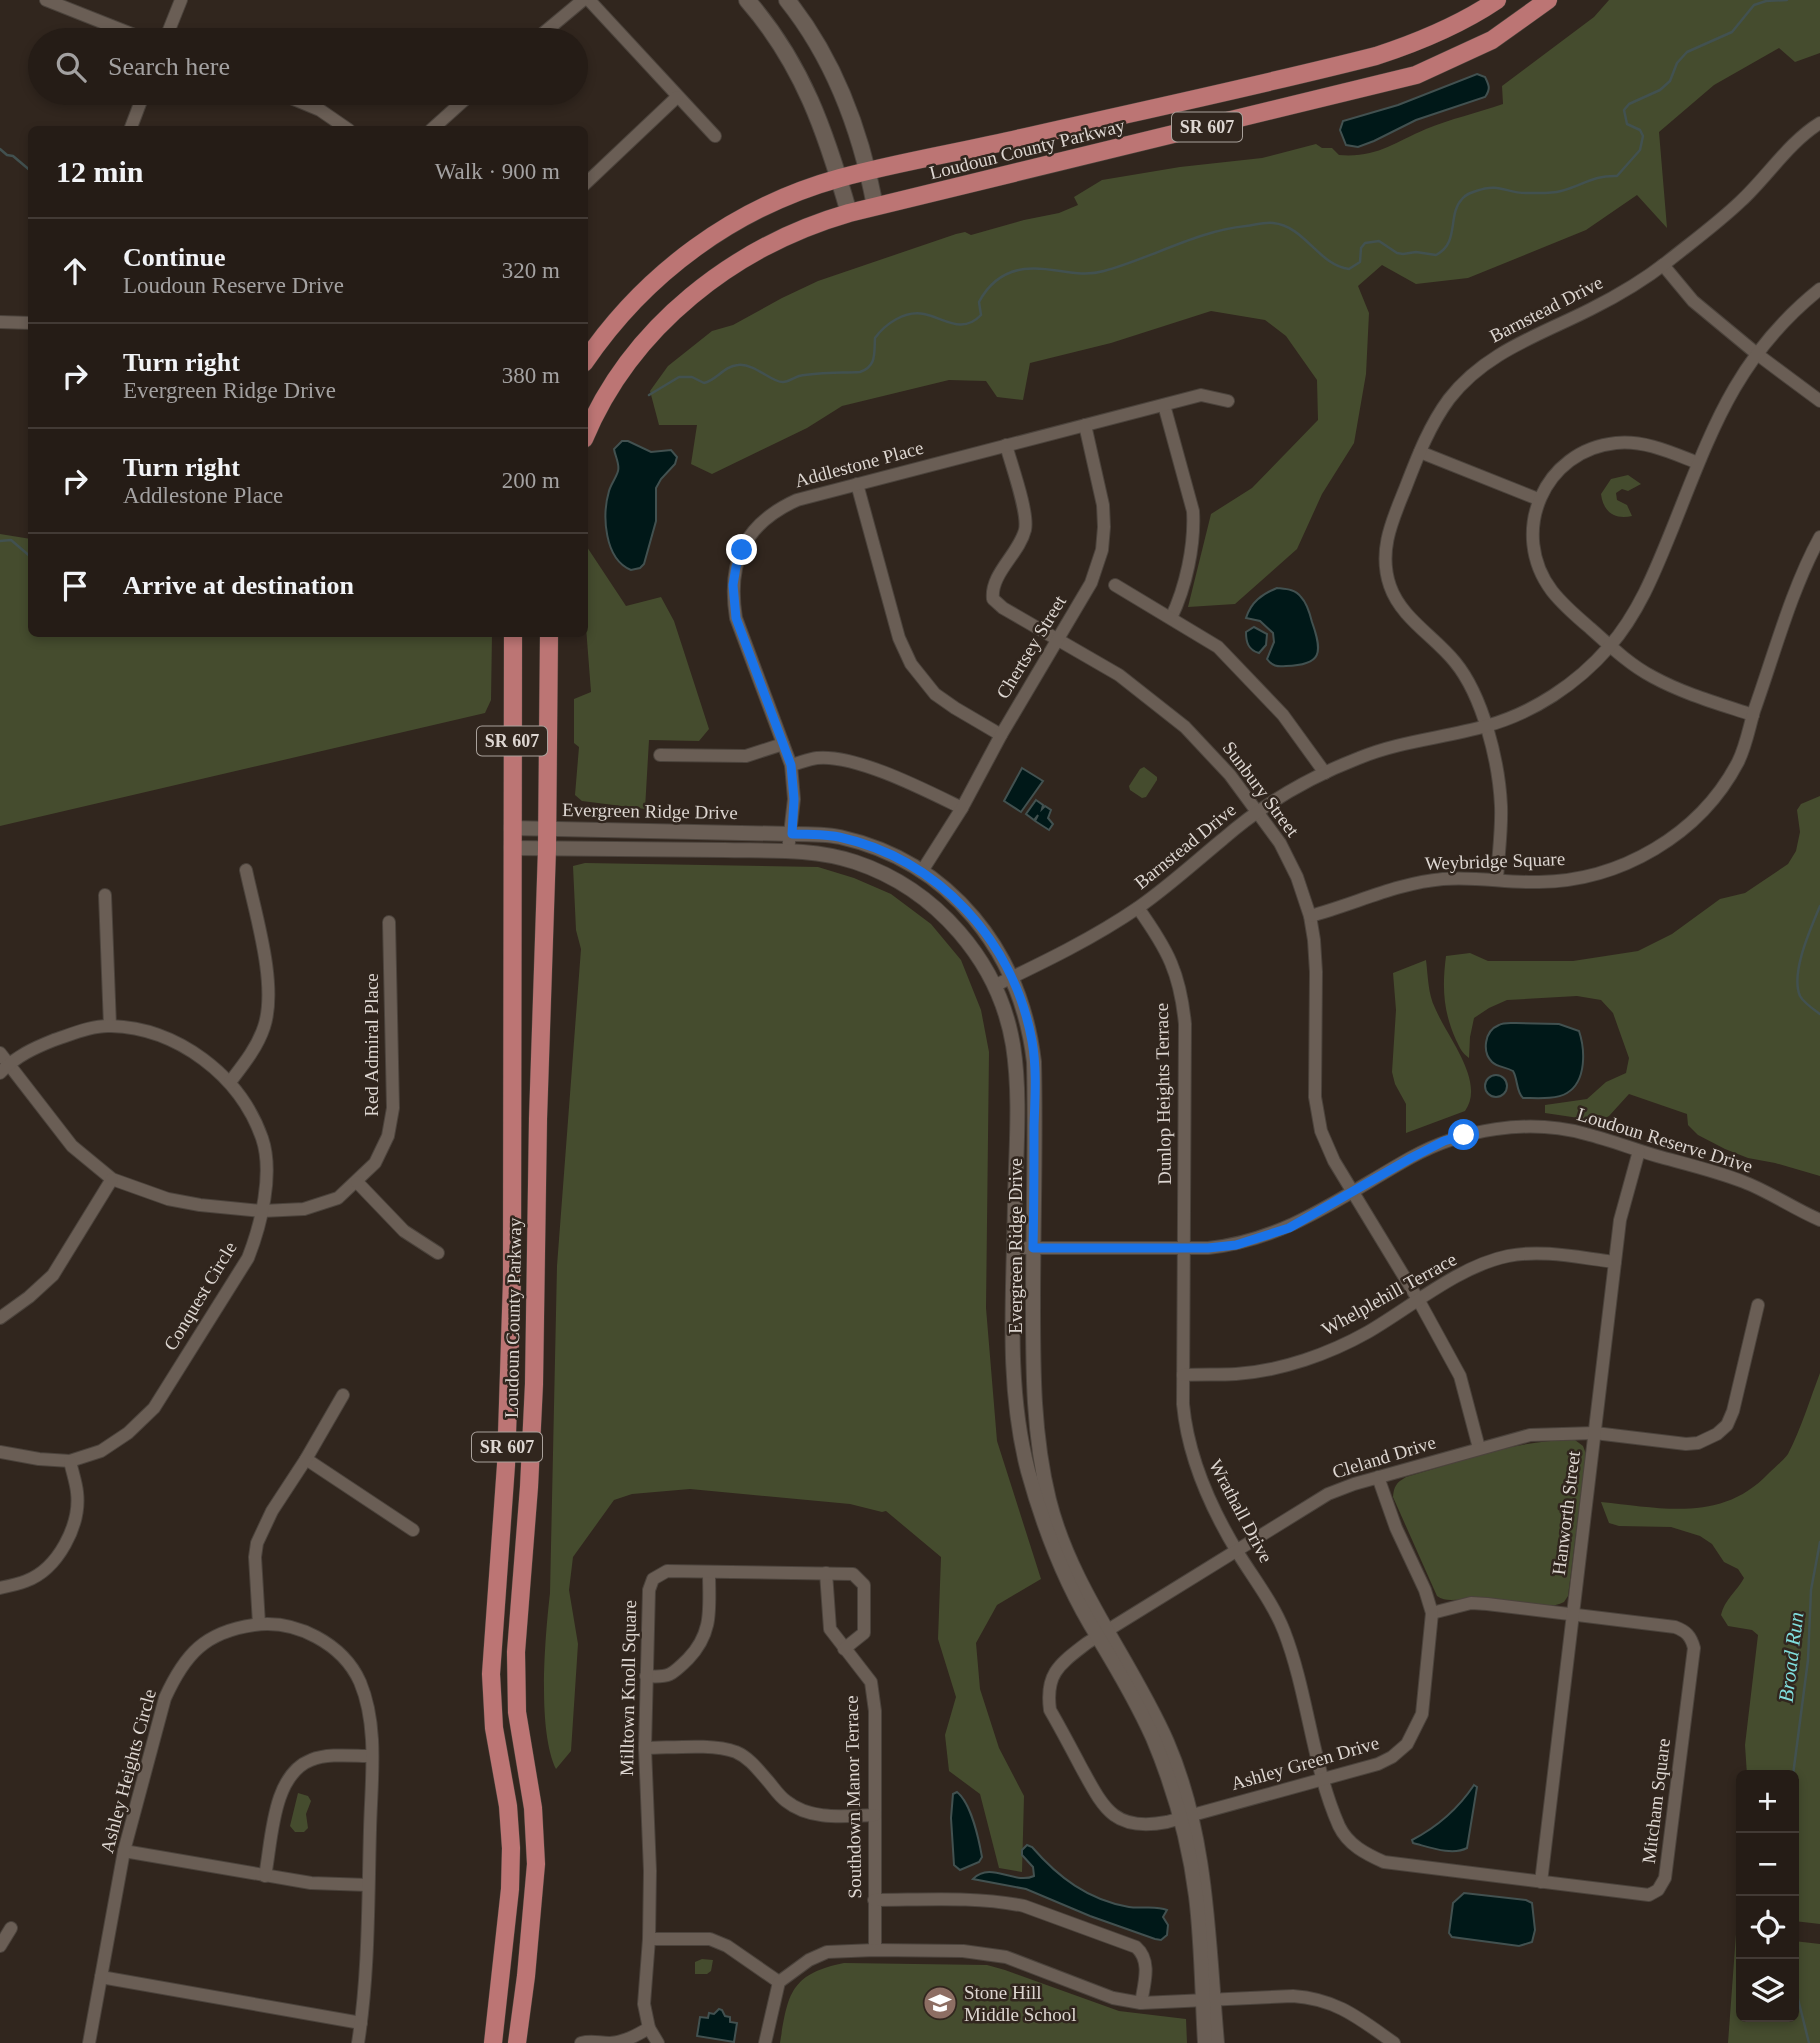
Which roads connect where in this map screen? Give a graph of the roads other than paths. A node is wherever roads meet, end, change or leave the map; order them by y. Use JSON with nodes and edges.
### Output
{"nodes":[{"id":1,"x":46,"y":0,"type":"edge"},
{"id":2,"x":181,"y":0,"type":"edge"},
{"id":3,"x":583,"y":0,"type":"edge"},
{"id":4,"x":589,"y":0,"type":"edge"},
{"id":5,"x":747,"y":0,"type":"edge"},
{"id":6,"x":787,"y":0,"type":"edge"},
{"id":7,"x":1497,"y":0,"type":"edge"},
{"id":8,"x":1548,"y":0,"type":"edge"},
{"id":9,"x":117,"y":28,"type":"edge"},
{"id":10,"x":170,"y":28,"type":"edge"},
{"id":11,"x":549,"y":28,"type":"edge"},
{"id":12,"x":677,"y":97,"type":"junction"},
{"id":13,"x":139,"y":105,"type":"edge"},
{"id":14,"x":308,"y":105,"type":"edge"},
{"id":15,"x":459,"y":105,"type":"edge"},
{"id":16,"x":1820,"y":124,"type":"edge"},
{"id":17,"x":132,"y":126,"type":"edge"},
{"id":18,"x":343,"y":126,"type":"edge"},
{"id":19,"x":435,"y":126,"type":"edge"},
{"id":20,"x":715,"y":136,"type":"dead end"},
{"id":21,"x":869,"y":171,"type":"junction"},
{"id":22,"x":839,"y":178,"type":"junction"},
{"id":23,"x":588,"y":180,"type":"edge"},
{"id":24,"x":875,"y":206,"type":"junction"},
{"id":25,"x":849,"y":213,"type":"junction"},
{"id":26,"x":1663,"y":265,"type":"junction"},
{"id":27,"x":1820,"y":289,"type":"edge"},
{"id":28,"x":0,"y":322,"type":"edge"},
{"id":29,"x":28,"y":324,"type":"edge"},
{"id":30,"x":1757,"y":354,"type":"junction"},
{"id":31,"x":588,"y":358,"type":"edge"},
{"id":32,"x":1228,"y":401,"type":"dead end"},
{"id":33,"x":1820,"y":401,"type":"edge"},
{"id":34,"x":1164,"y":405,"type":"junction"},
{"id":35,"x":1085,"y":425,"type":"junction"},
{"id":36,"x":588,"y":432,"type":"edge"},
{"id":37,"x":1006,"y":445,"type":"junction"},
{"id":38,"x":1420,"y":452,"type":"junction"},
{"id":39,"x":1698,"y":463,"type":"junction"},
{"id":40,"x":857,"y":484,"type":"junction"},
{"id":41,"x":1538,"y":499,"type":"junction"},
{"id":42,"x":1820,"y":537,"type":"edge"},
{"id":43,"x":1115,"y":585,"type":"dead end"},
{"id":44,"x":1171,"y":618,"type":"junction"},
{"id":45,"x":513,"y":637,"type":"edge"},
{"id":46,"x":549,"y":637,"type":"edge"},
{"id":47,"x":1058,"y":642,"type":"junction"},
{"id":48,"x":1610,"y":646,"type":"junction"},
{"id":49,"x":1753,"y":715,"type":"junction"},
{"id":50,"x":1486,"y":726,"type":"junction"},
{"id":51,"x":1001,"y":735,"type":"junction"},
{"id":52,"x":783,"y":744,"type":"junction"},
{"id":53,"x":660,"y":755,"type":"dead end"},
{"id":54,"x":791,"y":765,"type":"junction"},
{"id":55,"x":1325,"y":773,"type":"junction"},
{"id":56,"x":962,"y":808,"type":"junction"},
{"id":57,"x":1258,"y":812,"type":"junction"},
{"id":58,"x":511,"y":828,"type":"junction"},
{"id":59,"x":547,"y":829,"type":"junction"},
{"id":60,"x":792,"y":834,"type":"junction"},
{"id":61,"x":511,"y":848,"type":"junction"},
{"id":62,"x":547,"y":849,"type":"junction"},
{"id":63,"x":789,"y":851,"type":"junction"},
{"id":64,"x":246,"y":870,"type":"dead end"},
{"id":65,"x":922,"y":871,"type":"junction"},
{"id":66,"x":1497,"y":880,"type":"junction"},
{"id":67,"x":105,"y":895,"type":"dead end"},
{"id":68,"x":1138,"y":908,"type":"junction"},
{"id":69,"x":1310,"y":916,"type":"junction"},
{"id":70,"x":389,"y":922,"type":"dead end"},
{"id":71,"x":1013,"y":977,"type":"junction"},
{"id":72,"x":994,"y":986,"type":"junction"},
{"id":73,"x":110,"y":1026,"type":"junction"},
{"id":74,"x":3,"y":1063,"type":"edge"},
{"id":75,"x":230,"y":1082,"type":"junction"},
{"id":76,"x":1639,"y":1151,"type":"junction"},
{"id":77,"x":112,"y":1179,"type":"junction"},
{"id":78,"x":357,"y":1182,"type":"junction"},
{"id":79,"x":1352,"y":1191,"type":"junction"},
{"id":80,"x":262,"y":1211,"type":"junction"},
{"id":81,"x":1820,"y":1220,"type":"edge"},
{"id":82,"x":1014,"y":1248,"type":"junction"},
{"id":83,"x":1033,"y":1248,"type":"junction"},
{"id":84,"x":1184,"y":1248,"type":"junction"},
{"id":85,"x":438,"y":1253,"type":"dead end"},
{"id":86,"x":1615,"y":1262,"type":"junction"},
{"id":87,"x":1419,"y":1301,"type":"junction"},
{"id":88,"x":1758,"y":1305,"type":"dead end"},
{"id":89,"x":0,"y":1318,"type":"edge"},
{"id":90,"x":1183,"y":1374,"type":"junction"},
{"id":91,"x":343,"y":1395,"type":"dead end"},
{"id":92,"x":1595,"y":1433,"type":"junction"},
{"id":93,"x":1479,"y":1448,"type":"junction"},
{"id":94,"x":0,"y":1452,"type":"edge"},
{"id":95,"x":306,"y":1459,"type":"junction"},
{"id":96,"x":70,"y":1461,"type":"junction"},
{"id":97,"x":1378,"y":1478,"type":"junction"},
{"id":98,"x":414,"y":1530,"type":"dead end"},
{"id":99,"x":1237,"y":1551,"type":"junction"},
{"id":100,"x":709,"y":1572,"type":"junction"},
{"id":101,"x":826,"y":1573,"type":"junction"},
{"id":102,"x":0,"y":1588,"type":"edge"},
{"id":103,"x":1432,"y":1613,"type":"junction"},
{"id":104,"x":1573,"y":1614,"type":"junction"},
{"id":105,"x":259,"y":1624,"type":"junction"},
{"id":106,"x":1102,"y":1633,"type":"junction"},
{"id":107,"x":844,"y":1649,"type":"junction"},
{"id":108,"x":646,"y":1676,"type":"junction"},
{"id":109,"x":645,"y":1748,"type":"junction"},
{"id":110,"x":371,"y":1756,"type":"junction"},
{"id":111,"x":1324,"y":1780,"type":"junction"},
{"id":112,"x":875,"y":1815,"type":"junction"},
{"id":113,"x":1186,"y":1817,"type":"junction"},
{"id":114,"x":124,"y":1851,"type":"junction"},
{"id":115,"x":265,"y":1876,"type":"junction"},
{"id":116,"x":1541,"y":1882,"type":"junction"},
{"id":117,"x":368,"y":1885,"type":"junction"},
{"id":118,"x":874,"y":1900,"type":"junction"},
{"id":119,"x":11,"y":1928,"type":"dead end"},
{"id":120,"x":649,"y":1939,"type":"junction"},
{"id":121,"x":0,"y":1946,"type":"edge"},
{"id":122,"x":875,"y":1950,"type":"junction"},
{"id":123,"x":101,"y":1977,"type":"junction"},
{"id":124,"x":779,"y":1982,"type":"junction"},
{"id":125,"x":1208,"y":2001,"type":"junction"},
{"id":126,"x":1141,"y":2003,"type":"junction"},
{"id":127,"x":361,"y":2023,"type":"junction"},
{"id":128,"x":649,"y":2028,"type":"junction"},
{"id":129,"x":89,"y":2043,"type":"edge"},
{"id":130,"x":358,"y":2043,"type":"edge"},
{"id":131,"x":493,"y":2043,"type":"edge"},
{"id":132,"x":517,"y":2043,"type":"edge"},
{"id":133,"x":581,"y":2043,"type":"edge"},
{"id":134,"x":658,"y":2043,"type":"edge"},
{"id":135,"x":765,"y":2043,"type":"edge"},
{"id":136,"x":1205,"y":2043,"type":"edge"},
{"id":137,"x":1217,"y":2043,"type":"edge"},
{"id":138,"x":1394,"y":2043,"type":"edge"}],
"edges":[{"from":1,"to":9,"type":"street"},
{"from":2,"to":10,"type":"street"},
{"from":3,"to":11,"type":"street"},
{"from":4,"to":12,"type":"street"},
{"from":5,"to":22,"type":"main road"},
{"from":6,"to":21,"type":"main road"},
{"from":7,"to":21,"type":"main road","name":"Loudoun County Parkway","number":"SR 607"},
{"from":8,"to":24,"type":"main road","name":"Loudoun County Parkway","number":"SR 607"},
{"from":12,"to":20,"type":"street"},
{"from":12,"to":23,"type":"street"},
{"from":13,"to":17,"type":"street"},
{"from":14,"to":18,"type":"street"},
{"from":15,"to":19,"type":"street"},
{"from":16,"to":26,"type":"street","name":"Barnstead Drive"},
{"from":21,"to":22,"type":"main road","name":"Loudoun County Parkway","number":"SR 607"},
{"from":21,"to":24,"type":"main road"},
{"from":22,"to":25,"type":"main road"},
{"from":22,"to":31,"type":"main road","name":"Loudoun County Parkway","number":"SR 607"},
{"from":24,"to":25,"type":"main road","name":"Loudoun County Parkway","number":"SR 607"},
{"from":25,"to":36,"type":"main road","name":"Loudoun County Parkway","number":"SR 607"},
{"from":26,"to":30,"type":"street"},
{"from":26,"to":38,"type":"street","name":"Barnstead Drive"},
{"from":27,"to":30,"type":"street","name":"Barnstead Drive"},
{"from":28,"to":29,"type":"street"},
{"from":30,"to":33,"type":"street"},
{"from":30,"to":39,"type":"street","name":"Barnstead Drive"},
{"from":32,"to":34,"type":"street","name":"Addlestone Place"},
{"from":34,"to":35,"type":"street","name":"Addlestone Place"},
{"from":34,"to":44,"type":"street"},
{"from":35,"to":37,"type":"street","name":"Addlestone Place"},
{"from":35,"to":47,"type":"street","name":"Chertsey Street"},
{"from":37,"to":40,"type":"street","name":"Addlestone Place"},
{"from":37,"to":47,"type":"street","name":"Sunbury Street"},
{"from":38,"to":41,"type":"street"},
{"from":38,"to":50,"type":"street","name":"Barnstead Drive"},
{"from":39,"to":41,"type":"street"},
{"from":39,"to":48,"type":"street","name":"Barnstead Drive"},
{"from":40,"to":51,"type":"street"},
{"from":40,"to":52,"type":"street","name":"Addlestone Place"},
{"from":41,"to":48,"type":"street"},
{"from":42,"to":49,"type":"street","name":"Weybridge Square"},
{"from":43,"to":44,"type":"street"},
{"from":44,"to":55,"type":"street"},
{"from":45,"to":58,"type":"main road","name":"Loudoun County Parkway","number":"SR 607"},
{"from":46,"to":59,"type":"main road","name":"Loudoun County Parkway","number":"SR 607"},
{"from":47,"to":51,"type":"street","name":"Chertsey Street"},
{"from":47,"to":57,"type":"street","name":"Sunbury Street"},
{"from":48,"to":49,"type":"street"},
{"from":48,"to":50,"type":"street","name":"Barnstead Drive"},
{"from":49,"to":66,"type":"street","name":"Weybridge Square"},
{"from":50,"to":55,"type":"street","name":"Barnstead Drive"},
{"from":50,"to":66,"type":"street"},
{"from":51,"to":56,"type":"street","name":"Chertsey Street"},
{"from":52,"to":53,"type":"street"},
{"from":52,"to":54,"type":"street","name":"Addlestone Place"},
{"from":54,"to":56,"type":"street"},
{"from":54,"to":60,"type":"street","name":"Addlestone Place"},
{"from":55,"to":57,"type":"street","name":"Barnstead Drive"},
{"from":56,"to":65,"type":"street","name":"Chertsey Street"},
{"from":57,"to":68,"type":"street","name":"Barnstead Drive"},
{"from":57,"to":69,"type":"street","name":"Sunbury Street"},
{"from":58,"to":59,"type":"street","name":"Evergreen Ridge Drive"},
{"from":58,"to":61,"type":"main road","name":"Loudoun County Parkway","number":"SR 607"},
{"from":59,"to":60,"type":"street","name":"Evergreen Ridge Drive"},
{"from":59,"to":62,"type":"main road","name":"Loudoun County Parkway","number":"SR 607"},
{"from":60,"to":63,"type":"street","name":"Addlestone Place"},
{"from":60,"to":65,"type":"street","name":"Evergreen Ridge Drive"},
{"from":61,"to":62,"type":"street","name":"Evergreen Ridge Drive"},
{"from":61,"to":131,"type":"main road","name":"Loudoun County Parkway","number":"SR 607"},
{"from":62,"to":63,"type":"street","name":"Evergreen Ridge Drive"},
{"from":62,"to":132,"type":"main road","name":"Loudoun County Parkway","number":"SR 607"},
{"from":63,"to":72,"type":"street","name":"Evergreen Ridge Drive"},
{"from":64,"to":75,"type":"street"},
{"from":65,"to":71,"type":"street","name":"Evergreen Ridge Drive"},
{"from":66,"to":69,"type":"street","name":"Weybridge Square"},
{"from":67,"to":73,"type":"street"},
{"from":68,"to":71,"type":"street","name":"Barnstead Drive"},
{"from":68,"to":84,"type":"street","name":"Dunlop Heights Terrace"},
{"from":69,"to":79,"type":"street","name":"Sunbury Street"},
{"from":70,"to":78,"type":"street","name":"Red Admiral Place"},
{"from":71,"to":72,"type":"street","name":"Barnstead Drive"},
{"from":71,"to":83,"type":"street","name":"Evergreen Ridge Drive"},
{"from":72,"to":82,"type":"street","name":"Evergreen Ridge Drive"},
{"from":73,"to":74,"type":"street","name":"Conquest Circle"},
{"from":73,"to":75,"type":"street","name":"Conquest Circle"},
{"from":74,"to":77,"type":"street","name":"Red Admiral Place"},
{"from":75,"to":80,"type":"street","name":"Conquest Circle"},
{"from":76,"to":79,"type":"street","name":"Loudoun Reserve Drive"},
{"from":76,"to":81,"type":"street","name":"Loudoun Reserve Drive"},
{"from":76,"to":86,"type":"street","name":"Hanworth Street"},
{"from":77,"to":80,"type":"street","name":"Red Admiral Place"},
{"from":77,"to":89,"type":"street"},
{"from":78,"to":80,"type":"street","name":"Red Admiral Place"},
{"from":78,"to":85,"type":"street"},
{"from":79,"to":84,"type":"street","name":"Loudoun Reserve Drive"},
{"from":79,"to":87,"type":"street","name":"Sunbury Street"},
{"from":80,"to":96,"type":"street","name":"Conquest Circle"},
{"from":82,"to":83,"type":"street","name":"Loudoun Reserve Drive"},
{"from":82,"to":106,"type":"street","name":"Evergreen Ridge Drive"},
{"from":83,"to":84,"type":"street","name":"Loudoun Reserve Drive"},
{"from":83,"to":106,"type":"street","name":"Evergreen Ridge Drive"},
{"from":84,"to":90,"type":"street","name":"Wrathall Drive"},
{"from":86,"to":87,"type":"street","name":"Whelplehill Terrace"},
{"from":86,"to":92,"type":"street","name":"Hanworth Street"},
{"from":87,"to":90,"type":"street","name":"Whelplehill Terrace"},
{"from":87,"to":93,"type":"street","name":"Sunbury Street"},
{"from":88,"to":92,"type":"street","name":"Cleland Drive"},
{"from":90,"to":99,"type":"street","name":"Wrathall Drive"},
{"from":91,"to":95,"type":"street"},
{"from":92,"to":93,"type":"street","name":"Cleland Drive"},
{"from":92,"to":104,"type":"street","name":"Hanworth Street"},
{"from":93,"to":97,"type":"street","name":"Cleland Drive"},
{"from":94,"to":96,"type":"street","name":"Conquest Circle"},
{"from":95,"to":98,"type":"street"},
{"from":95,"to":105,"type":"street"},
{"from":96,"to":102,"type":"street"},
{"from":97,"to":99,"type":"street","name":"Cleland Drive"},
{"from":97,"to":103,"type":"street","name":"Ashley Green Drive"},
{"from":99,"to":106,"type":"street","name":"Cleland Drive"},
{"from":99,"to":111,"type":"street","name":"Wrathall Drive"},
{"from":100,"to":101,"type":"street","name":"Milltown Knoll Square"},
{"from":100,"to":108,"type":"street"},
{"from":100,"to":108,"type":"street","name":"Milltown Knoll Square"},
{"from":101,"to":107,"type":"street","name":"Southdown Manor Terrace"},
{"from":101,"to":107,"type":"street","name":"Milltown Knoll Square"},
{"from":103,"to":104,"type":"street","name":"Mitcham Square"},
{"from":103,"to":111,"type":"street","name":"Ashley Green Drive"},
{"from":104,"to":116,"type":"street","name":"Hanworth Street"},
{"from":104,"to":116,"type":"street","name":"Mitcham Square"},
{"from":105,"to":110,"type":"street","name":"Ashley Heights Circle"},
{"from":105,"to":114,"type":"street","name":"Ashley Heights Circle"},
{"from":106,"to":113,"type":"street","name":"Evergreen Ridge Drive"},
{"from":106,"to":113,"type":"street","name":"Ashley Green Drive"},
{"from":107,"to":112,"type":"street","name":"Southdown Manor Terrace"},
{"from":108,"to":109,"type":"street","name":"Milltown Knoll Square"},
{"from":109,"to":112,"type":"street"},
{"from":109,"to":120,"type":"street","name":"Milltown Knoll Square"},
{"from":110,"to":115,"type":"street"},
{"from":110,"to":117,"type":"street","name":"Ashley Heights Circle"},
{"from":111,"to":113,"type":"street","name":"Ashley Green Drive"},
{"from":111,"to":116,"type":"street","name":"Mitcham Square"},
{"from":112,"to":118,"type":"street","name":"Southdown Manor Terrace"},
{"from":113,"to":125,"type":"street","name":"Evergreen Ridge Drive"},
{"from":114,"to":115,"type":"street"},
{"from":114,"to":123,"type":"street","name":"Ashley Heights Circle"},
{"from":115,"to":117,"type":"street"},
{"from":117,"to":127,"type":"street","name":"Ashley Heights Circle"},
{"from":118,"to":122,"type":"street","name":"Southdown Manor Terrace"},
{"from":118,"to":126,"type":"street"},
{"from":119,"to":121,"type":"street"},
{"from":120,"to":124,"type":"street"},
{"from":120,"to":128,"type":"street","name":"Milltown Knoll Square"},
{"from":122,"to":124,"type":"street"},
{"from":122,"to":126,"type":"street"},
{"from":123,"to":127,"type":"street"},
{"from":123,"to":129,"type":"street","name":"Ashley Heights Circle"},
{"from":124,"to":135,"type":"street"},
{"from":125,"to":126,"type":"street"},
{"from":125,"to":136,"type":"street","name":"Evergreen Ridge Drive"},
{"from":125,"to":137,"type":"street","name":"Evergreen Ridge Drive"},
{"from":125,"to":138,"type":"street"},
{"from":127,"to":130,"type":"street","name":"Ashley Heights Circle"},
{"from":128,"to":133,"type":"street"},
{"from":128,"to":134,"type":"street","name":"Milltown Knoll Square"}]}
